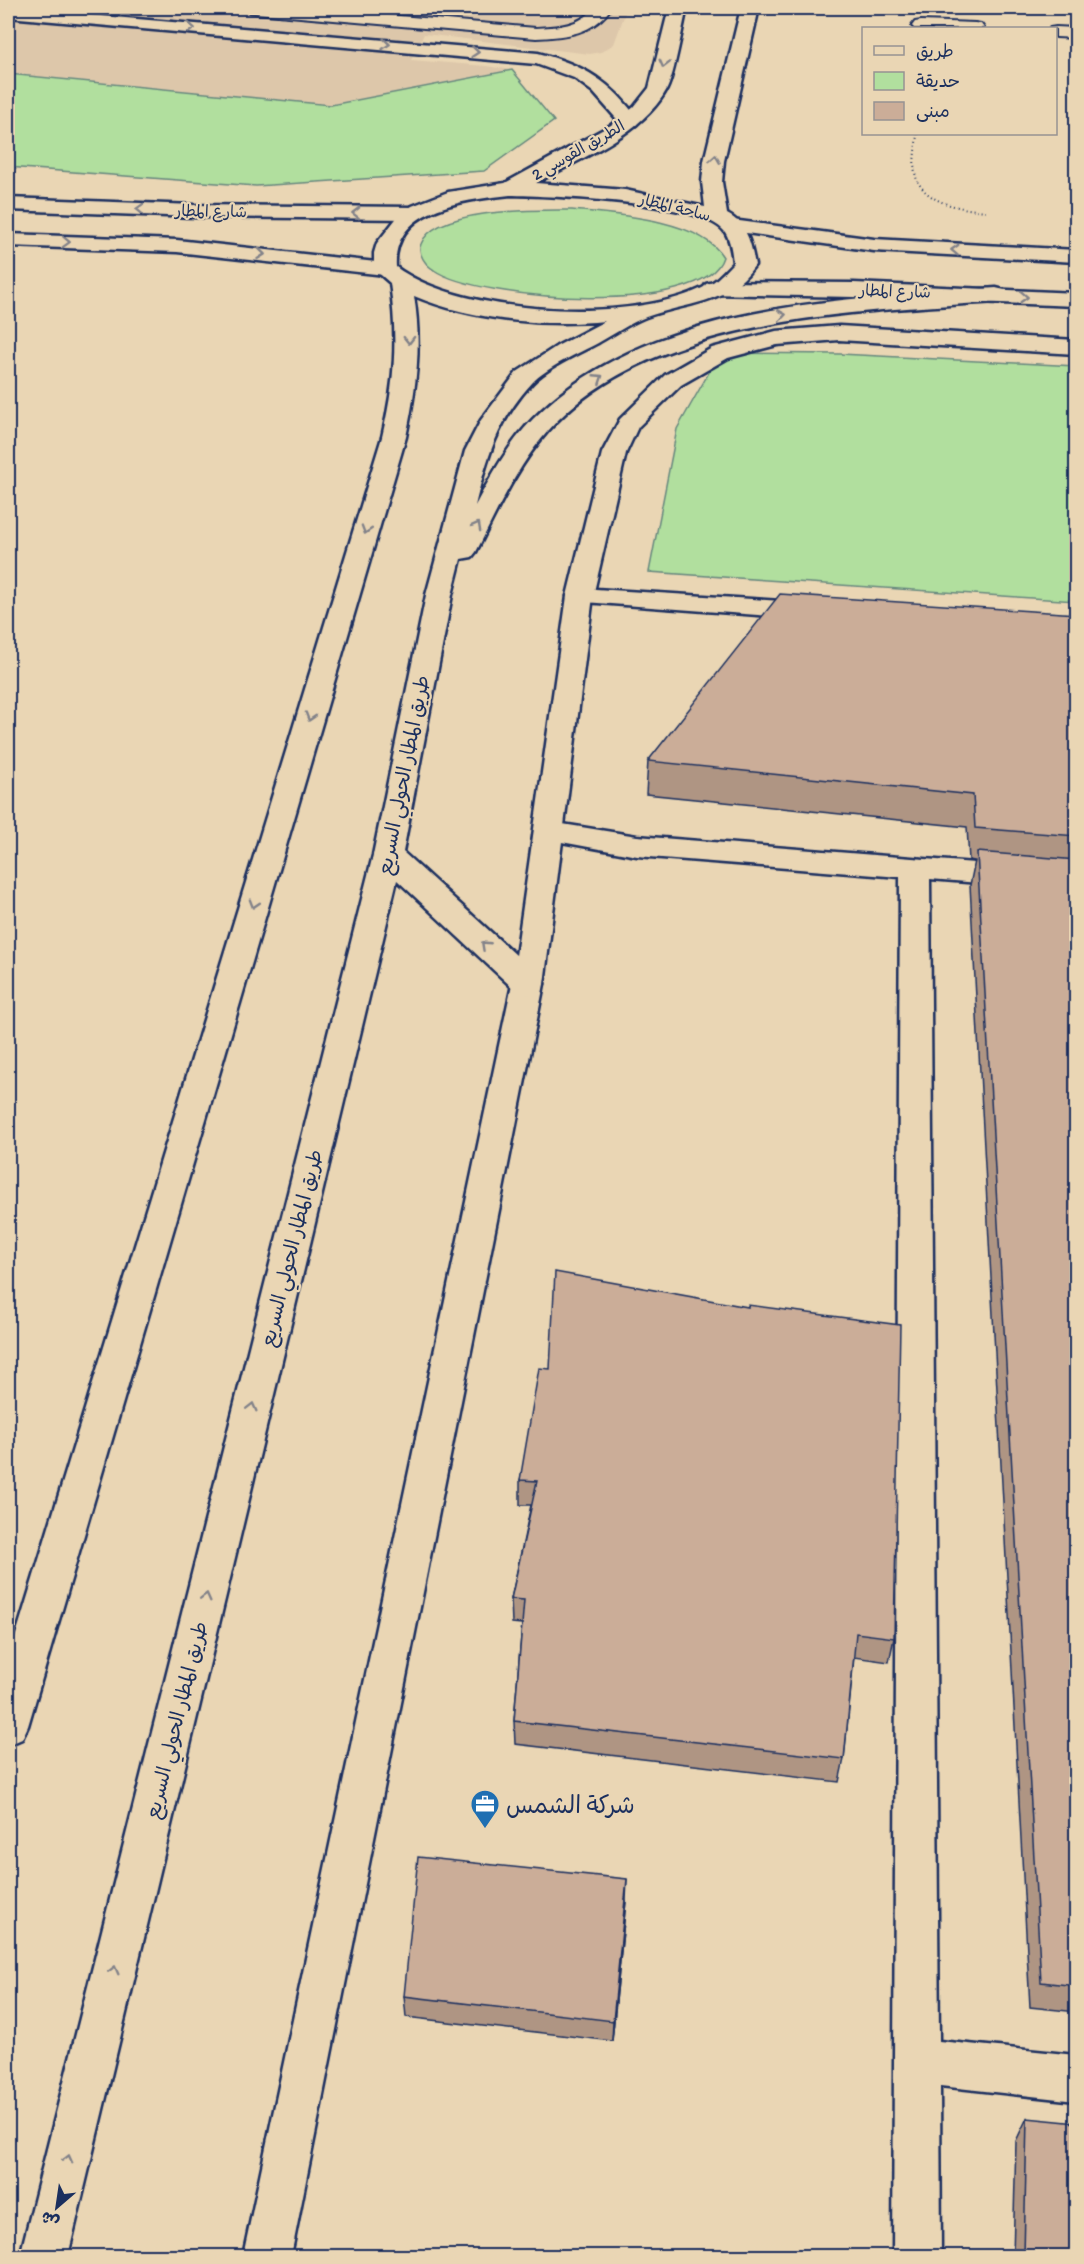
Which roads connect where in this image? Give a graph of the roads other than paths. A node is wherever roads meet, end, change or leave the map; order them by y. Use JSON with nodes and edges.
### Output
{"nodes":[{"id":1,"x":255,"y":8,"type":"edge"},
{"id":2,"x":602,"y":8,"type":"edge"},
{"id":3,"x":678,"y":8,"type":"edge"},
{"id":4,"x":750,"y":8,"type":"edge"},
{"id":5,"x":8,"y":12,"type":"edge"},
{"id":6,"x":388,"y":14,"type":"edge"},
{"id":7,"x":921,"y":26,"type":"dead end"},
{"id":8,"x":948,"y":27,"type":"edge"},
{"id":9,"x":1057,"y":32,"type":"edge"},
{"id":10,"x":1077,"y":33,"type":"edge"},
{"id":11,"x":629,"y":121,"type":"junction"},
{"id":12,"x":510,"y":189,"type":"junction"},
{"id":13,"x":8,"y":204,"type":"edge"},
{"id":14,"x":414,"y":213,"type":"junction"},
{"id":15,"x":724,"y":222,"type":"junction"},
{"id":16,"x":8,"y":240,"type":"edge"},
{"id":17,"x":1077,"y":256,"type":"edge"},
{"id":18,"x":393,"y":276,"type":"junction"},
{"id":19,"x":714,"y":289,"type":"junction"},
{"id":20,"x":996,"y":295,"type":"junction"},
{"id":21,"x":1077,"y":300,"type":"edge"},
{"id":22,"x":639,"y":312,"type":"junction"},
{"id":23,"x":1077,"y":347,"type":"edge"},
{"id":24,"x":438,"y":595,"type":"junction"},
{"id":25,"x":580,"y":596,"type":"junction"},
{"id":26,"x":840,"y":613,"type":"edge"},
{"id":27,"x":550,"y":831,"type":"junction"},
{"id":28,"x":388,"y":855,"type":"junction"},
{"id":29,"x":915,"y":868,"type":"junction"},
{"id":30,"x":1077,"y":881,"type":"edge"},
{"id":31,"x":528,"y":984,"type":"junction"},
{"id":32,"x":8,"y":1726,"type":"edge"},
{"id":33,"x":917,"y":2061,"type":"junction"},
{"id":34,"x":1077,"y":2078,"type":"edge"},
{"id":35,"x":44,"y":2256,"type":"edge"},
{"id":36,"x":267,"y":2256,"type":"edge"},
{"id":37,"x":917,"y":2256,"type":"edge"}],
"edges":[{"from":1,"to":6,"type":"lane"},
{"from":2,"to":6,"type":"lane"},
{"from":3,"to":11,"type":"main road","name":"الطريق القوسي 2","one_way":true},
{"from":15,"to":4,"type":"main road","one_way":true},
{"from":5,"to":11,"type":"main road","one_way":true},
{"from":7,"to":8,"type":"lane"},
{"from":9,"to":10,"type":"lane"},
{"from":11,"to":12,"type":"main road","name":"الطريق القوسي 2"},
{"from":12,"to":14,"type":"main road","name":"ساحة المطار"},
{"from":12,"to":15,"type":"main road","name":"ساحة المطار"},
{"from":14,"to":13,"type":"main road","name":"شارع المطار","one_way":true},
{"from":14,"to":18,"type":"main road","name":"ساحة المطار"},
{"from":17,"to":15,"type":"main road","one_way":true},
{"from":15,"to":19,"type":"main road","name":"ساحة المطار"},
{"from":16,"to":18,"type":"main road","name":"شارع المطار","one_way":true},
{"from":18,"to":22,"type":"main road","name":"ساحة المطار"},
{"from":18,"to":32,"type":"main road","one_way":true},
{"from":19,"to":20,"type":"main road","name":"شارع المطار"},
{"from":19,"to":22,"type":"main road","name":"ساحة المطار"},
{"from":20,"to":21,"type":"main road","name":"شارع المطار","one_way":true},
{"from":24,"to":20,"type":"main road","one_way":true},
{"from":22,"to":24,"type":"main road","name":"طريق المطار الحولي السريع"},
{"from":23,"to":25,"type":"main road"},
{"from":24,"to":28,"type":"main road","name":"طريق المطار الحولي السريع"},
{"from":25,"to":26,"type":"main road"},
{"from":25,"to":27,"type":"main road"},
{"from":27,"to":29,"type":"main road"},
{"from":27,"to":31,"type":"main road"},
{"from":31,"to":28,"type":"main road","one_way":true},
{"from":35,"to":28,"type":"main road","name":"طريق المطار الحولي السريع","one_way":true},
{"from":29,"to":30,"type":"main road"},
{"from":29,"to":33,"type":"main road"},
{"from":31,"to":36,"type":"main road"},
{"from":33,"to":34,"type":"main road"},
{"from":33,"to":37,"type":"main road"}]}
